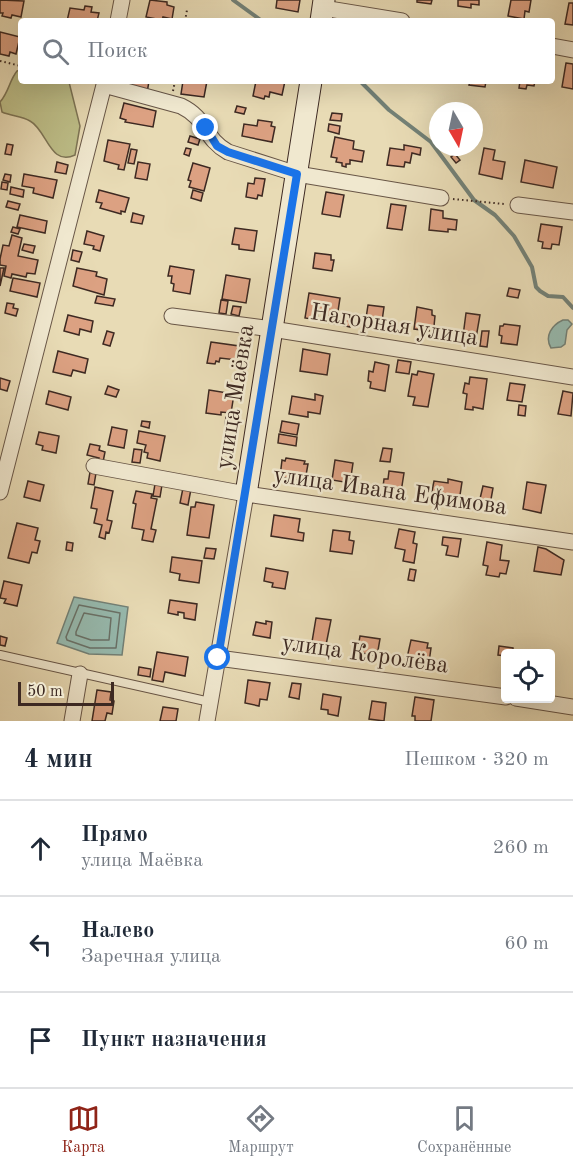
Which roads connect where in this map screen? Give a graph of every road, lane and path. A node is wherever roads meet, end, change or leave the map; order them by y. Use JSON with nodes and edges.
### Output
{"nodes":[{"id":1,"x":122,"y":0,"type":"edge"},
{"id":2,"x":187,"y":10,"type":"dead end"},
{"id":3,"x":322,"y":10,"type":"edge"},
{"id":4,"x":119,"y":18,"type":"edge"},
{"id":5,"x":186,"y":18,"type":"edge"},
{"id":6,"x":380,"y":18,"type":"edge"},
{"id":7,"x":555,"y":47,"type":"edge"},
{"id":8,"x":573,"y":50,"type":"edge"},
{"id":9,"x":0,"y":61,"type":"edge"},
{"id":10,"x":18,"y":65,"type":"edge"},
{"id":11,"x":105,"y":84,"type":"edge"},
{"id":12,"x":108,"y":84,"type":"edge"},
{"id":13,"x":311,"y":84,"type":"edge"},
{"id":14,"x":297,"y":174,"type":"junction"},
{"id":15,"x":441,"y":198,"type":"dead end"},
{"id":16,"x":469,"y":201,"type":"dead end"},
{"id":17,"x":518,"y":205,"type":"joint"},
{"id":18,"x":573,"y":212,"type":"edge"},
{"id":19,"x":172,"y":316,"type":"dead end"},
{"id":20,"x":272,"y":329,"type":"junction"},
{"id":21,"x":573,"y":377,"type":"edge"},
{"id":22,"x":94,"y":466,"type":"dead end"},
{"id":23,"x":2,"y":474,"type":"edge"},
{"id":24,"x":0,"y":492,"type":"edge"},
{"id":25,"x":246,"y":494,"type":"junction"},
{"id":26,"x":573,"y":542,"type":"edge"},
{"id":27,"x":0,"y":655,"type":"edge"},
{"id":28,"x":218,"y":658,"type":"junction"},
{"id":29,"x":80,"y":674,"type":"junction"},
{"id":30,"x":501,"y":696,"type":"edge"},
{"id":31,"x":210,"y":702,"type":"junction"},
{"id":32,"x":544,"y":703,"type":"edge"},
{"id":33,"x":573,"y":707,"type":"edge"},
{"id":34,"x":72,"y":721,"type":"edge"},
{"id":35,"x":207,"y":721,"type":"edge"}],
"edges":[{"from":1,"to":4,"type":"street"},
{"from":2,"to":5,"type":"path"},
{"from":3,"to":6,"type":"street"},
{"from":7,"to":8,"type":"street"},
{"from":9,"to":10,"type":"path"},
{"from":11,"to":23,"type":"street"},
{"from":12,"to":14,"type":"street"},
{"from":13,"to":14,"type":"street","name":"улица Маёвка"},
{"from":14,"to":15,"type":"street"},
{"from":14,"to":20,"type":"street","name":"улица Маёвка"},
{"from":16,"to":17,"type":"path"},
{"from":17,"to":18,"type":"street"},
{"from":19,"to":20,"type":"street","name":"Нагорная улица"},
{"from":20,"to":21,"type":"street","name":"Нагорная улица"},
{"from":20,"to":25,"type":"street","name":"улица Маёвка"},
{"from":22,"to":25,"type":"street","name":"улица Ивана Ефимова"},
{"from":23,"to":24,"type":"street"},
{"from":25,"to":26,"type":"street","name":"улица Ивана Ефимова"},
{"from":25,"to":28,"type":"street","name":"улица Маёвка"},
{"from":27,"to":29,"type":"lane"},
{"from":28,"to":30,"type":"street","name":"улица Королёва"},
{"from":28,"to":31,"type":"street","name":"улица Маёвка"},
{"from":29,"to":31,"type":"lane"},
{"from":29,"to":34,"type":"street"},
{"from":31,"to":35,"type":"street","name":"улица Маёвка"},
{"from":32,"to":33,"type":"street"}]}
